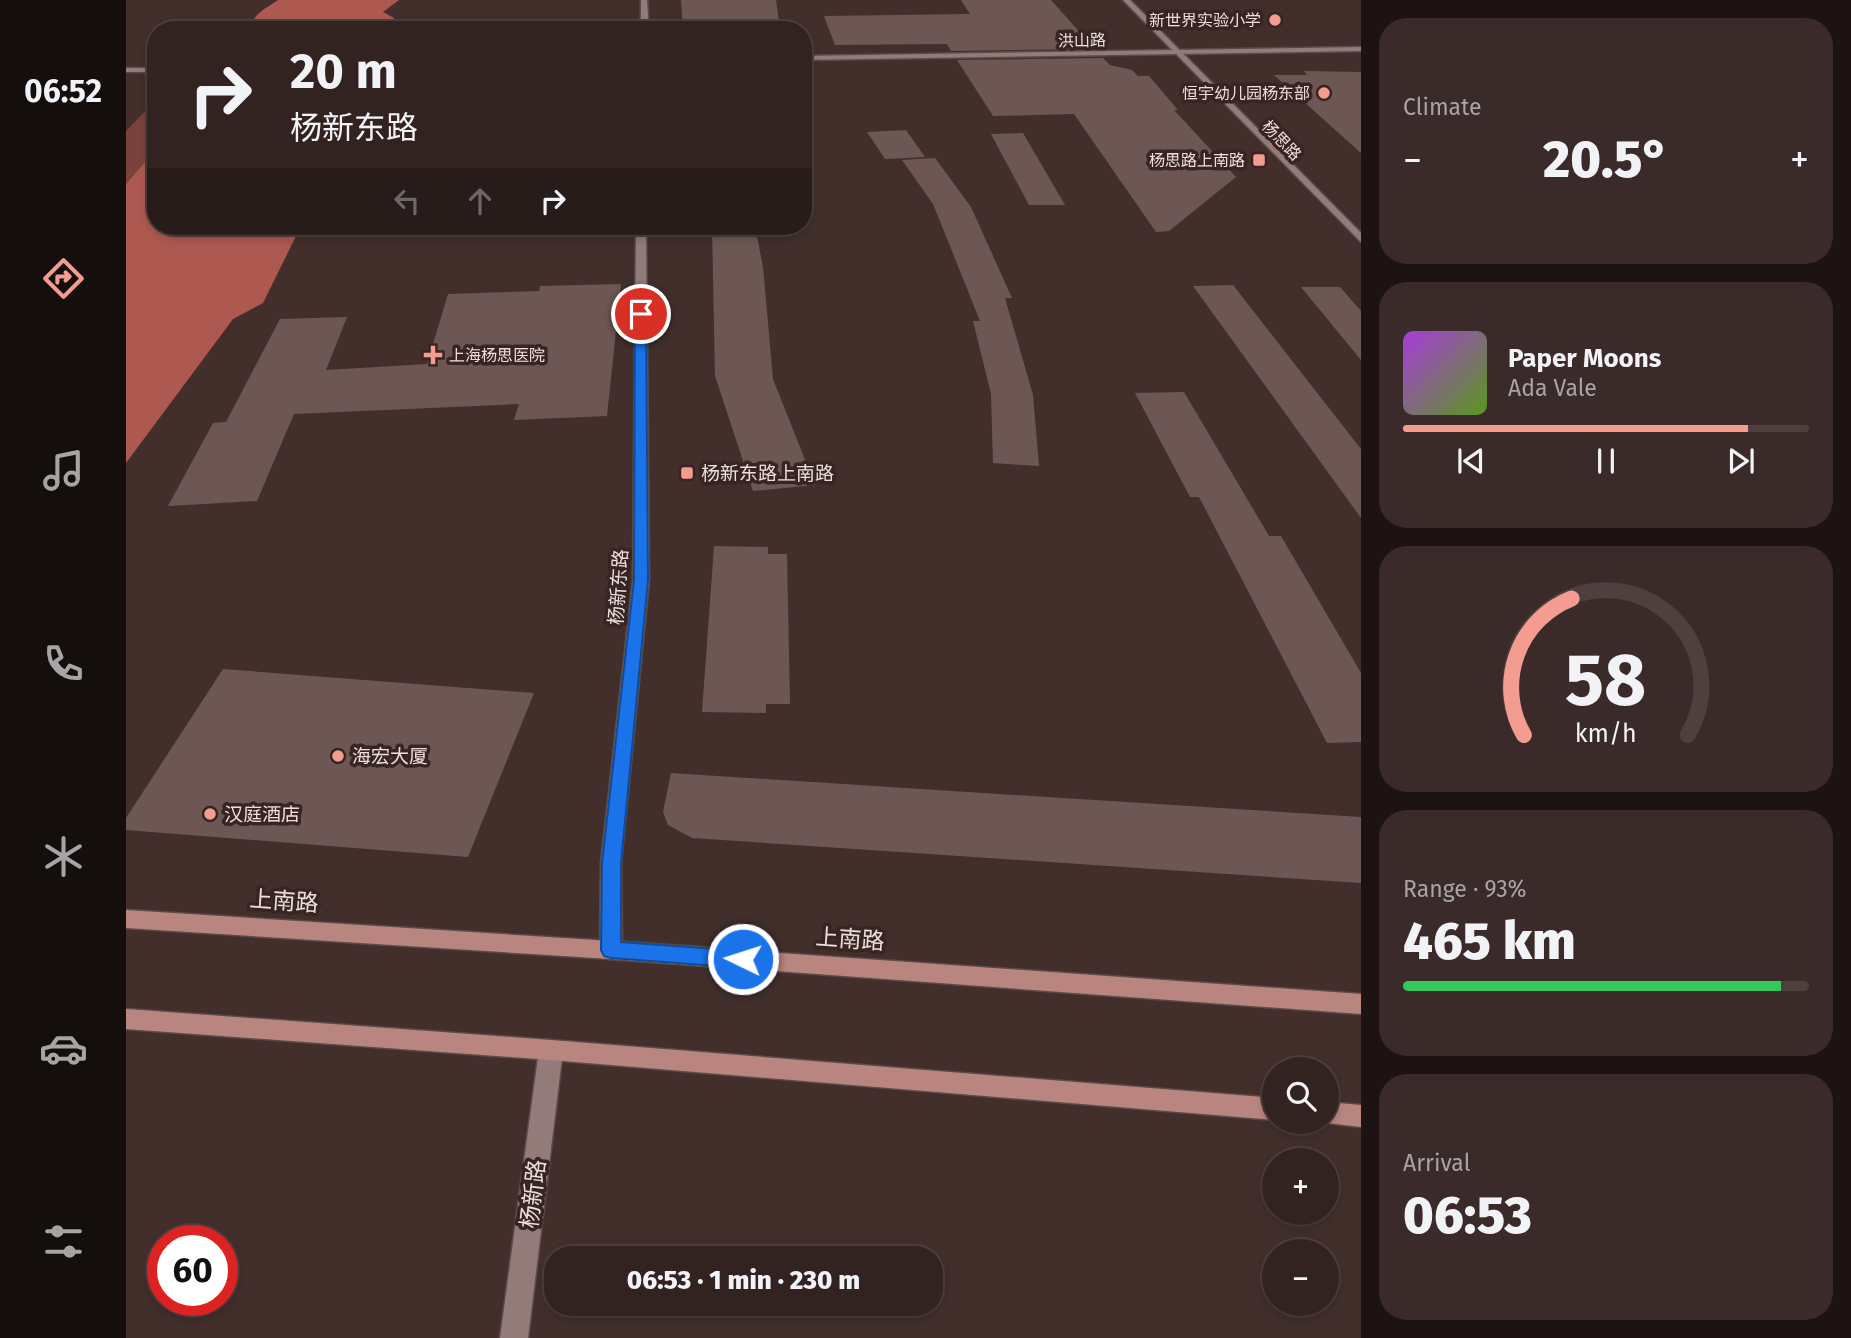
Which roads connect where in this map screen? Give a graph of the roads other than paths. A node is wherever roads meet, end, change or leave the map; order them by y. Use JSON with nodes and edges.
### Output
{"nodes":[{"id":1,"x":644,"y":0,"type":"edge"},
{"id":2,"x":1126,"y":0,"type":"edge"},
{"id":3,"x":645,"y":21,"type":"edge"},
{"id":4,"x":1361,"y":48,"type":"edge"},
{"id":5,"x":1177,"y":52,"type":"junction"},
{"id":6,"x":812,"y":58,"type":"edge"},
{"id":7,"x":126,"y":70,"type":"edge"},
{"id":8,"x":147,"y":70,"type":"edge"},
{"id":9,"x":641,"y":235,"type":"edge"},
{"id":10,"x":1361,"y":239,"type":"edge"},
{"id":11,"x":126,"y":919,"type":"edge"},
{"id":12,"x":611,"y":950,"type":"junction"},
{"id":13,"x":1361,"y":1004,"type":"edge"},
{"id":14,"x":126,"y":1020,"type":"edge"},
{"id":15,"x":551,"y":1050,"type":"junction"},
{"id":16,"x":1262,"y":1108,"type":"edge"},
{"id":17,"x":1339,"y":1114,"type":"edge"},
{"id":18,"x":1361,"y":1116,"type":"edge"},
{"id":19,"x":514,"y":1338,"type":"edge"}],
"edges":[{"from":1,"to":3,"type":"street"},
{"from":2,"to":5,"type":"street","name":"杨思路"},
{"from":4,"to":5,"type":"street","name":"洪山路"},
{"from":5,"to":6,"type":"street","name":"洪山路"},
{"from":5,"to":10,"type":"street","name":"杨思路"},
{"from":7,"to":8,"type":"street"},
{"from":9,"to":12,"type":"street","name":"杨新东路"},
{"from":11,"to":12,"type":"main road","name":"上南路"},
{"from":12,"to":13,"type":"main road","name":"上南路"},
{"from":14,"to":15,"type":"main road"},
{"from":15,"to":16,"type":"main road"},
{"from":15,"to":19,"type":"street","name":"杨新路"},
{"from":17,"to":18,"type":"main road"}]}
